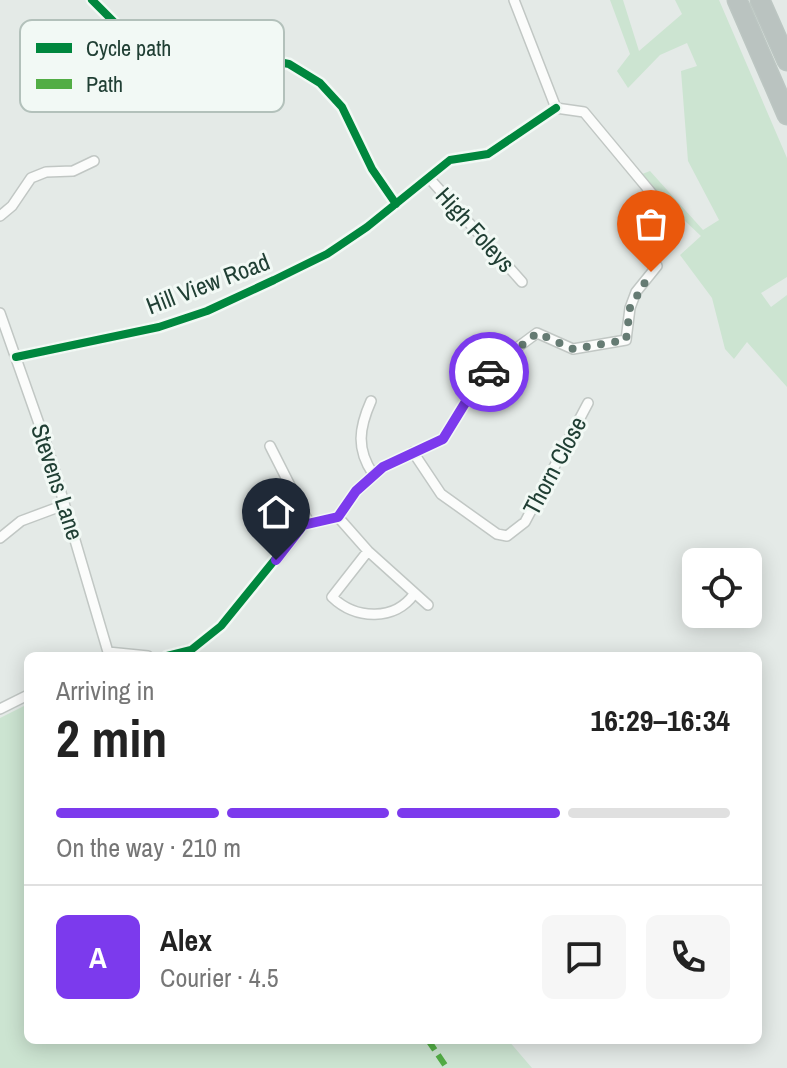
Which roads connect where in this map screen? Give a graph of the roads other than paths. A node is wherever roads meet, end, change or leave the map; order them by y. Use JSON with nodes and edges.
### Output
{"nodes":[{"id":1,"x":92,"y":0,"type":"edge"},
{"id":2,"x":514,"y":0,"type":"edge"},
{"id":3,"x":737,"y":0,"type":"edge"},
{"id":4,"x":760,"y":0,"type":"edge"},
{"id":5,"x":112,"y":20,"type":"edge"},
{"id":6,"x":787,"y":61,"type":"edge"},
{"id":7,"x":284,"y":63,"type":"edge"},
{"id":8,"x":556,"y":108,"type":"junction"},
{"id":9,"x":787,"y":115,"type":"edge"},
{"id":10,"x":94,"y":161,"type":"dead end"},
{"id":11,"x":429,"y":178,"type":"junction"},
{"id":12,"x":653,"y":195,"type":"dead end"},
{"id":13,"x":396,"y":204,"type":"junction"},
{"id":14,"x":0,"y":216,"type":"edge"},
{"id":15,"x":657,"y":266,"type":"dead end"},
{"id":16,"x":522,"y":282,"type":"dead end"},
{"id":17,"x":0,"y":313,"type":"edge"},
{"id":18,"x":16,"y":357,"type":"junction"},
{"id":19,"x":371,"y":401,"type":"dead end"},
{"id":20,"x":588,"y":403,"type":"dead end"},
{"id":21,"x":270,"y":446,"type":"dead end"},
{"id":22,"x":413,"y":452,"type":"junction"},
{"id":23,"x":373,"y":474,"type":"junction"},
{"id":24,"x":64,"y":505,"type":"junction"},
{"id":25,"x":338,"y":517,"type":"junction"},
{"id":26,"x":309,"y":523,"type":"junction"},
{"id":27,"x":0,"y":538,"type":"edge"},
{"id":28,"x":368,"y":551,"type":"junction"},
{"id":29,"x":414,"y":594,"type":"junction"},
{"id":30,"x":428,"y":605,"type":"dead end"},
{"id":31,"x":105,"y":652,"type":"edge"},
{"id":32,"x":183,"y":652,"type":"edge"},
{"id":33,"x":24,"y":697,"type":"edge"},
{"id":34,"x":0,"y":709,"type":"edge"}],
"edges":[{"from":1,"to":5,"type":"street"},
{"from":2,"to":8,"type":"street"},
{"from":3,"to":9,"type":"highway"},
{"from":4,"to":6,"type":"highway"},
{"from":7,"to":13,"type":"street"},
{"from":8,"to":11,"type":"street","name":"Hill View Road"},
{"from":8,"to":12,"type":"street"},
{"from":10,"to":14,"type":"street"},
{"from":11,"to":13,"type":"street","name":"Hill View Road"},
{"from":11,"to":16,"type":"street","name":"High Foleys"},
{"from":13,"to":18,"type":"street","name":"Hill View Road"},
{"from":15,"to":22,"type":"street"},
{"from":17,"to":18,"type":"street","name":"Stevens Lane"},
{"from":18,"to":24,"type":"street","name":"Stevens Lane"},
{"from":19,"to":23,"type":"street"},
{"from":20,"to":22,"type":"street","name":"Thorn Close"},
{"from":21,"to":26,"type":"street"},
{"from":22,"to":23,"type":"street"},
{"from":23,"to":25,"type":"street"},
{"from":24,"to":27,"type":"street"},
{"from":24,"to":31,"type":"street","name":"Stevens Lane"},
{"from":25,"to":26,"type":"street"},
{"from":25,"to":28,"type":"street"},
{"from":26,"to":32,"type":"street"},
{"from":28,"to":29,"type":"street"},
{"from":28,"to":29,"type":"street"},
{"from":29,"to":30,"type":"street"},
{"from":33,"to":34,"type":"street"}]}
